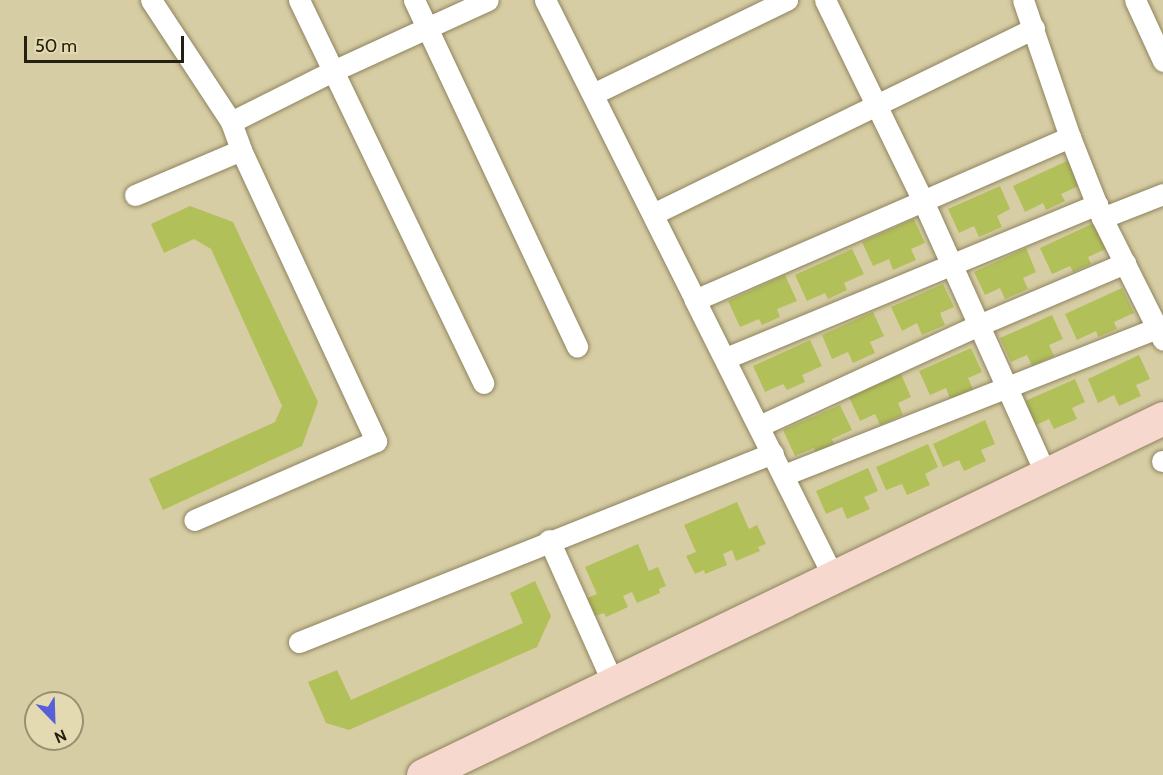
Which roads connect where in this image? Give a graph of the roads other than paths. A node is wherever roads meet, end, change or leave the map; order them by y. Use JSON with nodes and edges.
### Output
{"nodes":[{"id":1,"x":151,"y":0,"type":"edge"},
{"id":2,"x":299,"y":0,"type":"edge"},
{"id":3,"x":414,"y":0,"type":"edge"},
{"id":4,"x":488,"y":0,"type":"edge"},
{"id":5,"x":545,"y":0,"type":"edge"},
{"id":6,"x":787,"y":0,"type":"edge"},
{"id":7,"x":825,"y":0,"type":"edge"},
{"id":8,"x":1023,"y":0,"type":"edge"},
{"id":9,"x":1136,"y":0,"type":"edge"},
{"id":10,"x":427,"y":28,"type":"junction"},
{"id":11,"x":1034,"y":28,"type":"junction"},
{"id":12,"x":1163,"y":61,"type":"edge"},
{"id":13,"x":333,"y":71,"type":"junction"},
{"id":14,"x":593,"y":94,"type":"junction"},
{"id":15,"x":876,"y":105,"type":"junction"},
{"id":16,"x":231,"y":122,"type":"junction"},
{"id":17,"x":1071,"y":136,"type":"junction"},
{"id":18,"x":241,"y":150,"type":"junction"},
{"id":19,"x":1163,"y":194,"type":"edge"},
{"id":20,"x":135,"y":195,"type":"dead end"},
{"id":21,"x":923,"y":201,"type":"junction"},
{"id":22,"x":1099,"y":211,"type":"junction"},
{"id":23,"x":653,"y":213,"type":"junction"},
{"id":24,"x":1125,"y":263,"type":"junction"},
{"id":25,"x":951,"y":264,"type":"junction"},
{"id":26,"x":695,"y":300,"type":"junction"},
{"id":27,"x":979,"y":325,"type":"junction"},
{"id":28,"x":1160,"y":334,"type":"edge"},
{"id":29,"x":577,"y":347,"type":"dead end"},
{"id":30,"x":726,"y":358,"type":"junction"},
{"id":31,"x":483,"y":383,"type":"dead end"},
{"id":32,"x":1007,"y":387,"type":"junction"},
{"id":33,"x":1163,"y":418,"type":"edge"},
{"id":34,"x":759,"y":426,"type":"junction"},
{"id":35,"x":773,"y":453,"type":"junction"},
{"id":36,"x":1046,"y":475,"type":"junction"},
{"id":37,"x":784,"y":476,"type":"junction"},
{"id":38,"x":194,"y":520,"type":"dead end"},
{"id":39,"x":549,"y":540,"type":"junction"},
{"id":40,"x":834,"y":578,"type":"junction"},
{"id":41,"x":299,"y":642,"type":"dead end"},
{"id":42,"x":613,"y":683,"type":"junction"},
{"id":43,"x":423,"y":775,"type":"edge"}],
"edges":[{"from":1,"to":16,"type":"street"},
{"from":2,"to":13,"type":"street"},
{"from":3,"to":10,"type":"street"},
{"from":4,"to":10,"type":"street"},
{"from":5,"to":14,"type":"street"},
{"from":6,"to":14,"type":"street"},
{"from":7,"to":15,"type":"street"},
{"from":8,"to":11,"type":"street"},
{"from":9,"to":12,"type":"street"},
{"from":10,"to":13,"type":"street"},
{"from":10,"to":29,"type":"street"},
{"from":11,"to":15,"type":"street"},
{"from":11,"to":17,"type":"street"},
{"from":13,"to":16,"type":"street"},
{"from":13,"to":31,"type":"street"},
{"from":14,"to":23,"type":"street"},
{"from":15,"to":21,"type":"street"},
{"from":15,"to":23,"type":"street"},
{"from":16,"to":18,"type":"street"},
{"from":17,"to":21,"type":"street"},
{"from":17,"to":22,"type":"street"},
{"from":18,"to":20,"type":"street"},
{"from":18,"to":38,"type":"street"},
{"from":19,"to":22,"type":"street"},
{"from":21,"to":25,"type":"street"},
{"from":21,"to":26,"type":"street"},
{"from":22,"to":24,"type":"street"},
{"from":22,"to":25,"type":"street"},
{"from":23,"to":26,"type":"street"},
{"from":24,"to":27,"type":"street"},
{"from":24,"to":28,"type":"street"},
{"from":25,"to":27,"type":"street"},
{"from":25,"to":30,"type":"street"},
{"from":26,"to":30,"type":"street"},
{"from":27,"to":32,"type":"street"},
{"from":27,"to":34,"type":"street"},
{"from":28,"to":32,"type":"street"},
{"from":30,"to":34,"type":"street"},
{"from":32,"to":36,"type":"street"},
{"from":32,"to":37,"type":"street"},
{"from":33,"to":36,"type":"main road"},
{"from":34,"to":35,"type":"street"},
{"from":35,"to":37,"type":"street"},
{"from":35,"to":39,"type":"street"},
{"from":36,"to":40,"type":"main road"},
{"from":37,"to":40,"type":"street"},
{"from":39,"to":41,"type":"street"},
{"from":39,"to":42,"type":"street"},
{"from":40,"to":42,"type":"main road"},
{"from":42,"to":43,"type":"main road"}]}
